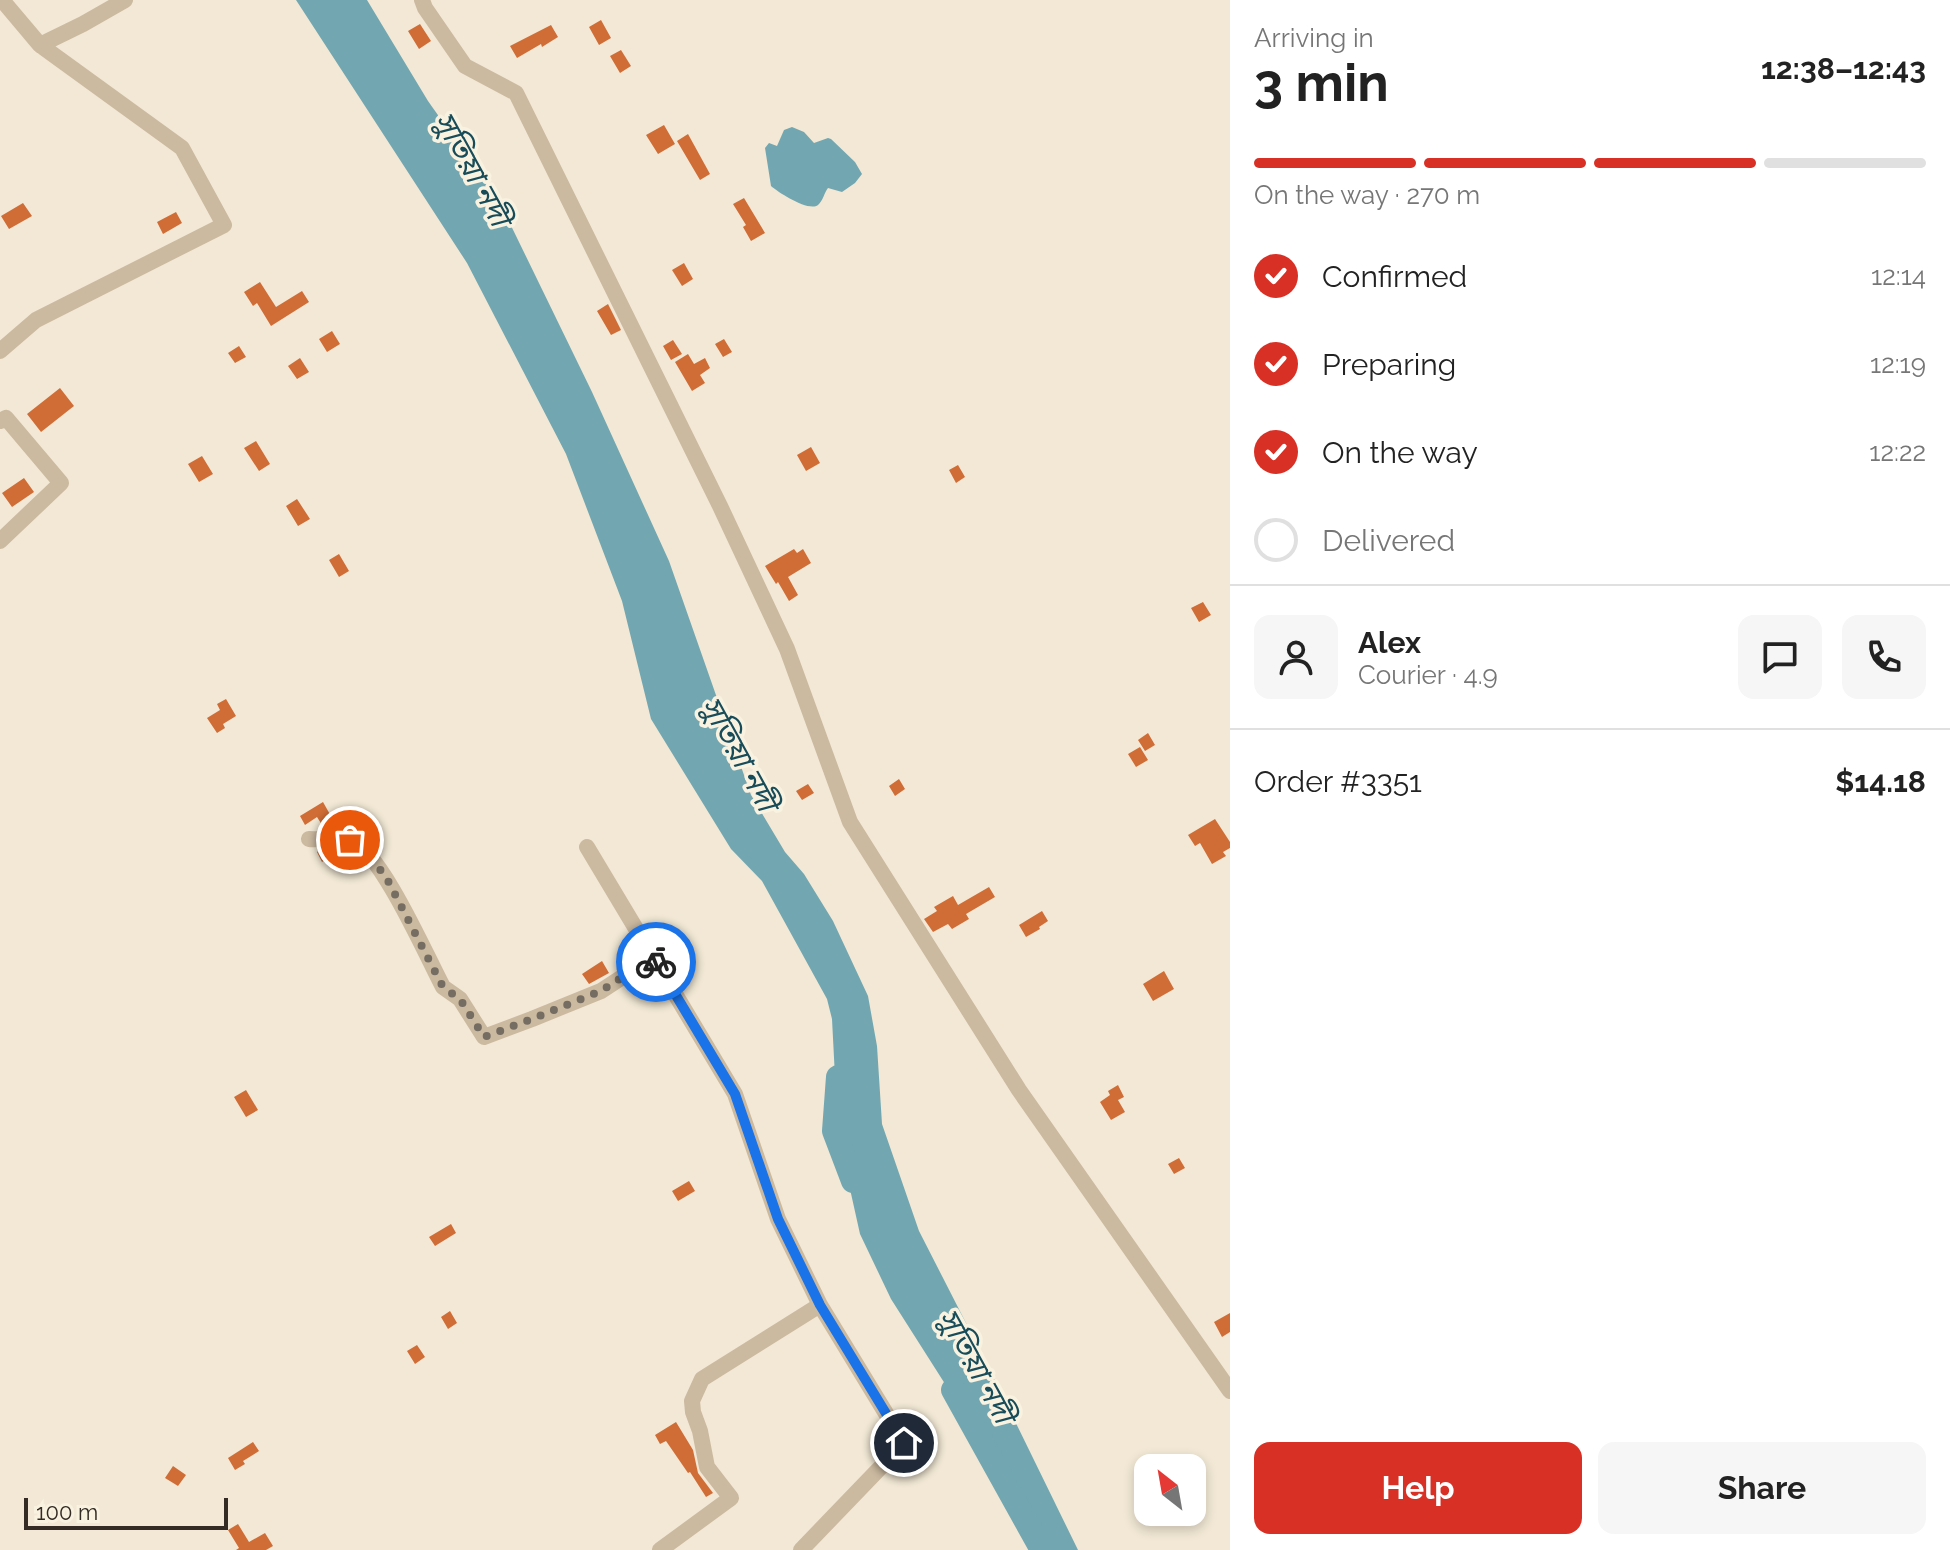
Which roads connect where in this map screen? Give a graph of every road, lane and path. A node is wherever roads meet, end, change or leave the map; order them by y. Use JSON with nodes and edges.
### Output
{"nodes":[{"id":1,"x":2,"y":0,"type":"edge"},
{"id":2,"x":125,"y":0,"type":"edge"},
{"id":3,"x":422,"y":0,"type":"edge"},
{"id":4,"x":40,"y":45,"type":"junction"},
{"id":5,"x":0,"y":351,"type":"edge"},
{"id":6,"x":0,"y":421,"type":"edge"},
{"id":7,"x":0,"y":541,"type":"edge"},
{"id":8,"x":309,"y":839,"type":"dead end"},
{"id":9,"x":587,"y":847,"type":"dead end"},
{"id":10,"x":653,"y":957,"type":"junction"},
{"id":11,"x":820,"y":1305,"type":"junction"},
{"id":12,"x":1230,"y":1391,"type":"edge"},
{"id":13,"x":660,"y":1550,"type":"edge"},
{"id":14,"x":801,"y":1550,"type":"edge"}],
"edges":[{"from":1,"to":4,"type":"street"},
{"from":2,"to":4,"type":"street"},
{"from":3,"to":12,"type":"street"},
{"from":4,"to":5,"type":"street"},
{"from":6,"to":7,"type":"street"},
{"from":8,"to":10,"type":"street"},
{"from":9,"to":10,"type":"street"},
{"from":10,"to":11,"type":"street"},
{"from":11,"to":13,"type":"street"},
{"from":11,"to":14,"type":"street"}]}
